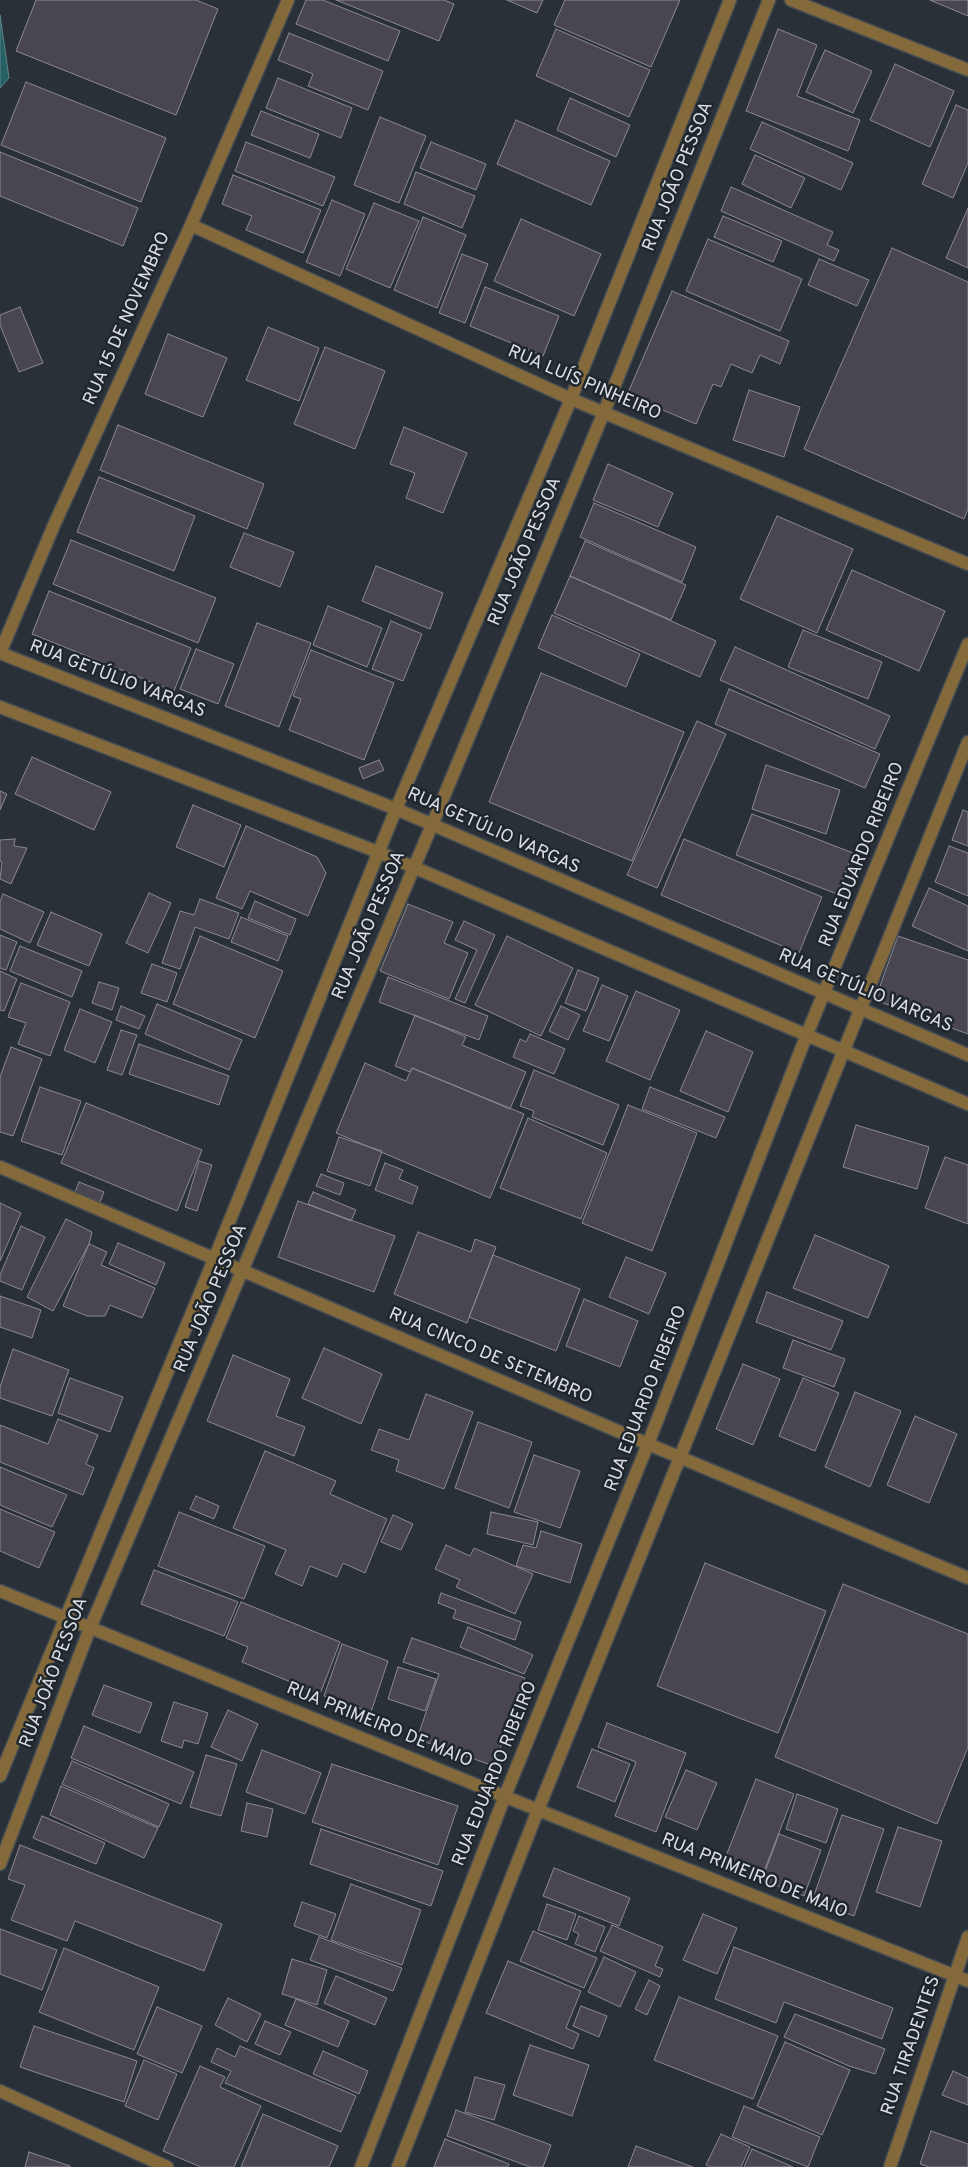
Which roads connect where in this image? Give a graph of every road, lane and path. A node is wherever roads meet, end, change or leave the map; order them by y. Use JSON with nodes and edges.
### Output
{"nodes":[{"id":1,"x":288,"y":0,"type":"edge"},
{"id":2,"x":730,"y":0,"type":"edge"},
{"id":3,"x":769,"y":0,"type":"edge"},
{"id":4,"x":791,"y":0,"type":"edge"},
{"id":5,"x":968,"y":70,"type":"edge"},
{"id":6,"x":190,"y":224,"type":"junction"},
{"id":7,"x":571,"y":399,"type":"junction"},
{"id":8,"x":604,"y":412,"type":"junction"},
{"id":9,"x":968,"y":564,"type":"edge"},
{"id":10,"x":968,"y":644,"type":"edge"},
{"id":11,"x":0,"y":653,"type":"edge"},
{"id":12,"x":0,"y":707,"type":"edge"},
{"id":13,"x":968,"y":742,"type":"edge"},
{"id":14,"x":396,"y":808,"type":"junction"},
{"id":15,"x":432,"y":825,"type":"junction"},
{"id":16,"x":378,"y":852,"type":"junction"},
{"id":17,"x":413,"y":867,"type":"junction"},
{"id":18,"x":824,"y":994,"type":"junction"},
{"id":19,"x":861,"y":1010,"type":"junction"},
{"id":20,"x":807,"y":1034,"type":"junction"},
{"id":21,"x":844,"y":1050,"type":"junction"},
{"id":22,"x":968,"y":1055,"type":"edge"},
{"id":23,"x":968,"y":1104,"type":"edge"},
{"id":24,"x":0,"y":1167,"type":"edge"},
{"id":25,"x":215,"y":1257,"type":"junction"},
{"id":26,"x":243,"y":1270,"type":"junction"},
{"id":27,"x":648,"y":1444,"type":"junction"},
{"id":28,"x":681,"y":1457,"type":"junction"},
{"id":29,"x":968,"y":1578,"type":"edge"},
{"id":30,"x":0,"y":1591,"type":"edge"},
{"id":31,"x":64,"y":1617,"type":"junction"},
{"id":32,"x":90,"y":1628,"type":"junction"},
{"id":33,"x":0,"y":1776,"type":"edge"},
{"id":34,"x":505,"y":1796,"type":"junction"},
{"id":35,"x":538,"y":1810,"type":"junction"},
{"id":36,"x":0,"y":1864,"type":"edge"},
{"id":37,"x":968,"y":1936,"type":"edge"},
{"id":38,"x":954,"y":1976,"type":"junction"},
{"id":39,"x":968,"y":1981,"type":"edge"},
{"id":40,"x":0,"y":2091,"type":"edge"},
{"id":41,"x":167,"y":2167,"type":"edge"},
{"id":42,"x":361,"y":2167,"type":"edge"},
{"id":43,"x":398,"y":2167,"type":"edge"},
{"id":44,"x":890,"y":2167,"type":"edge"}],
"edges":[{"from":1,"to":6,"type":"street","name":"RUA 15 DE NOVEMBRO"},
{"from":2,"to":7,"type":"street","name":"RUA JOÃO PESSOA"},
{"from":3,"to":8,"type":"street","name":"RUA JOÃO PESSOA"},
{"from":4,"to":5,"type":"street"},
{"from":6,"to":7,"type":"street","name":"RUA LUÍS PINHEIRO"},
{"from":6,"to":11,"type":"street","name":"RUA 15 DE NOVEMBRO"},
{"from":7,"to":8,"type":"street","name":"RUA LUÍS PINHEIRO"},
{"from":7,"to":14,"type":"street","name":"RUA JOÃO PESSOA"},
{"from":8,"to":9,"type":"street","name":"RUA LUÍS PINHEIRO"},
{"from":8,"to":15,"type":"street","name":"RUA JOÃO PESSOA"},
{"from":10,"to":18,"type":"street","name":"RUA EDUARDO RIBEIRO"},
{"from":11,"to":14,"type":"street","name":"RUA GETÚLIO VARGAS"},
{"from":12,"to":16,"type":"street"},
{"from":13,"to":19,"type":"street"},
{"from":14,"to":15,"type":"street","name":"RUA GETÚLIO VARGAS"},
{"from":14,"to":16,"type":"street","name":"RUA JOÃO PESSOA"},
{"from":15,"to":17,"type":"street","name":"RUA JOÃO PESSOA"},
{"from":15,"to":18,"type":"street","name":"RUA GETÚLIO VARGAS"},
{"from":16,"to":17,"type":"street"},
{"from":16,"to":25,"type":"street","name":"RUA JOÃO PESSOA"},
{"from":17,"to":20,"type":"street"},
{"from":17,"to":26,"type":"street","name":"RUA JOÃO PESSOA"},
{"from":18,"to":19,"type":"street","name":"RUA GETÚLIO VARGAS"},
{"from":18,"to":20,"type":"street","name":"RUA EDUARDO RIBEIRO"},
{"from":19,"to":21,"type":"street"},
{"from":19,"to":22,"type":"street","name":"RUA GETÚLIO VARGAS"},
{"from":20,"to":21,"type":"street"},
{"from":20,"to":27,"type":"street","name":"RUA EDUARDO RIBEIRO"},
{"from":21,"to":23,"type":"street"},
{"from":21,"to":28,"type":"street"},
{"from":24,"to":25,"type":"street","name":"RUA CINCO DE SETEMBRO"},
{"from":25,"to":26,"type":"street","name":"RUA CINCO DE SETEMBRO"},
{"from":25,"to":31,"type":"street","name":"RUA JOÃO PESSOA"},
{"from":26,"to":27,"type":"street","name":"RUA CINCO DE SETEMBRO"},
{"from":26,"to":32,"type":"street","name":"RUA JOÃO PESSOA"},
{"from":27,"to":28,"type":"street","name":"RUA CINCO DE SETEMBRO"},
{"from":27,"to":34,"type":"street","name":"RUA EDUARDO RIBEIRO"},
{"from":28,"to":29,"type":"street","name":"RUA CINCO DE SETEMBRO"},
{"from":28,"to":35,"type":"street"},
{"from":30,"to":31,"type":"street","name":"RUA PRIMEIRO DE MAIO"},
{"from":31,"to":32,"type":"street","name":"RUA PRIMEIRO DE MAIO"},
{"from":31,"to":33,"type":"street","name":"RUA JOÃO PESSOA"},
{"from":32,"to":34,"type":"street","name":"RUA PRIMEIRO DE MAIO"},
{"from":32,"to":36,"type":"street","name":"RUA JOÃO PESSOA"},
{"from":34,"to":35,"type":"street","name":"RUA PRIMEIRO DE MAIO"},
{"from":34,"to":42,"type":"street","name":"RUA EDUARDO RIBEIRO"},
{"from":35,"to":38,"type":"street","name":"RUA PRIMEIRO DE MAIO"},
{"from":35,"to":43,"type":"street"},
{"from":37,"to":38,"type":"street","name":"RUA TIRADENTES"},
{"from":38,"to":39,"type":"street","name":"RUA PRIMEIRO DE MAIO"},
{"from":38,"to":44,"type":"street","name":"RUA TIRADENTES"},
{"from":40,"to":41,"type":"street"}]}
